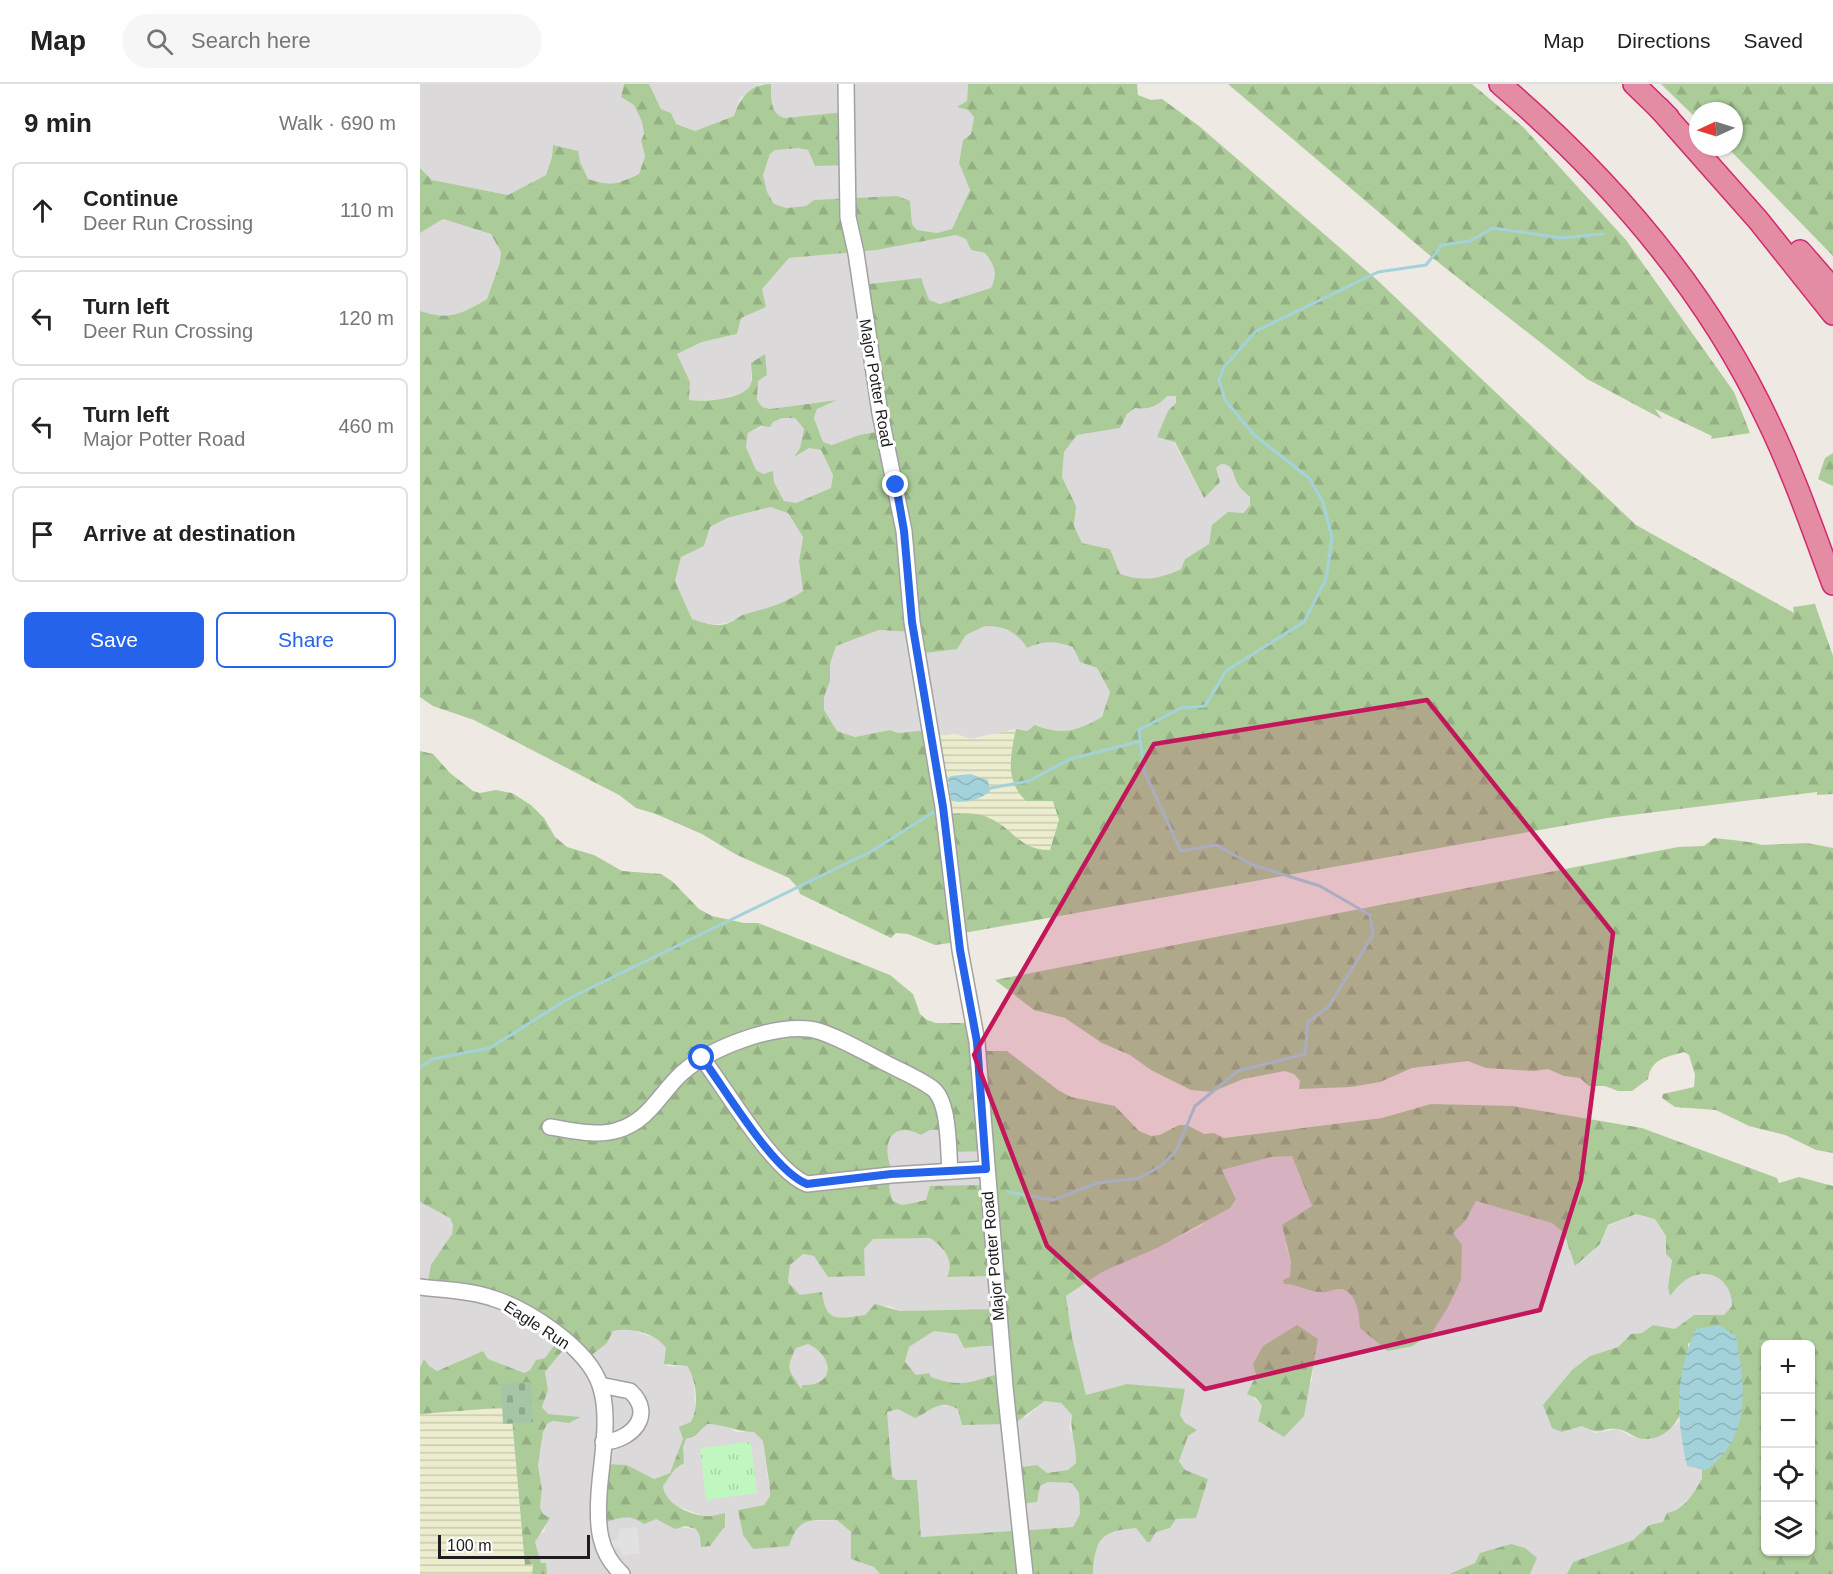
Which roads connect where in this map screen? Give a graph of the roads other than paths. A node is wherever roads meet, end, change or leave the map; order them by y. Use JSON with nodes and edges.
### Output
{"nodes":[{"id":1,"x":846,"y":84,"type":"edge"},
{"id":2,"x":1500,"y":84,"type":"edge"},
{"id":3,"x":1634,"y":84,"type":"edge"},
{"id":4,"x":1659,"y":108,"type":"junction"},
{"id":5,"x":1689,"y":136,"type":"edge"},
{"id":6,"x":1709,"y":156,"type":"edge"},
{"id":7,"x":1833,"y":289,"type":"edge"},
{"id":8,"x":1833,"y":314,"type":"edge"},
{"id":9,"x":1833,"y":584,"type":"edge"},
{"id":10,"x":702,"y":1058,"type":"junction"},
{"id":11,"x":550,"y":1127,"type":"dead end"},
{"id":12,"x":986,"y":1169,"type":"junction"},
{"id":13,"x":950,"y":1171,"type":"junction"},
{"id":14,"x":420,"y":1287,"type":"edge"},
{"id":15,"x":600,"y":1385,"type":"junction"},
{"id":16,"x":603,"y":1442,"type":"junction"},
{"id":17,"x":613,"y":1570,"type":"edge"},
{"id":18,"x":1025,"y":1574,"type":"edge"}],
"edges":[{"from":1,"to":12,"type":"street","name":"Major Potter Road"},
{"from":2,"to":9,"type":"highway"},
{"from":3,"to":4,"type":"highway"},
{"from":4,"to":5,"type":"highway"},
{"from":4,"to":8,"type":"highway"},
{"from":6,"to":7,"type":"highway"},
{"from":10,"to":11,"type":"street"},
{"from":10,"to":13,"type":"street"},
{"from":10,"to":13,"type":"street"},
{"from":12,"to":13,"type":"street"},
{"from":12,"to":18,"type":"street","name":"Major Potter Road"},
{"from":14,"to":15,"type":"street","name":"Eagle Run"},
{"from":15,"to":16,"type":"street","name":"Eagle Run"},
{"from":15,"to":16,"type":"street"},
{"from":16,"to":17,"type":"street","name":"Eagle Run"}]}
